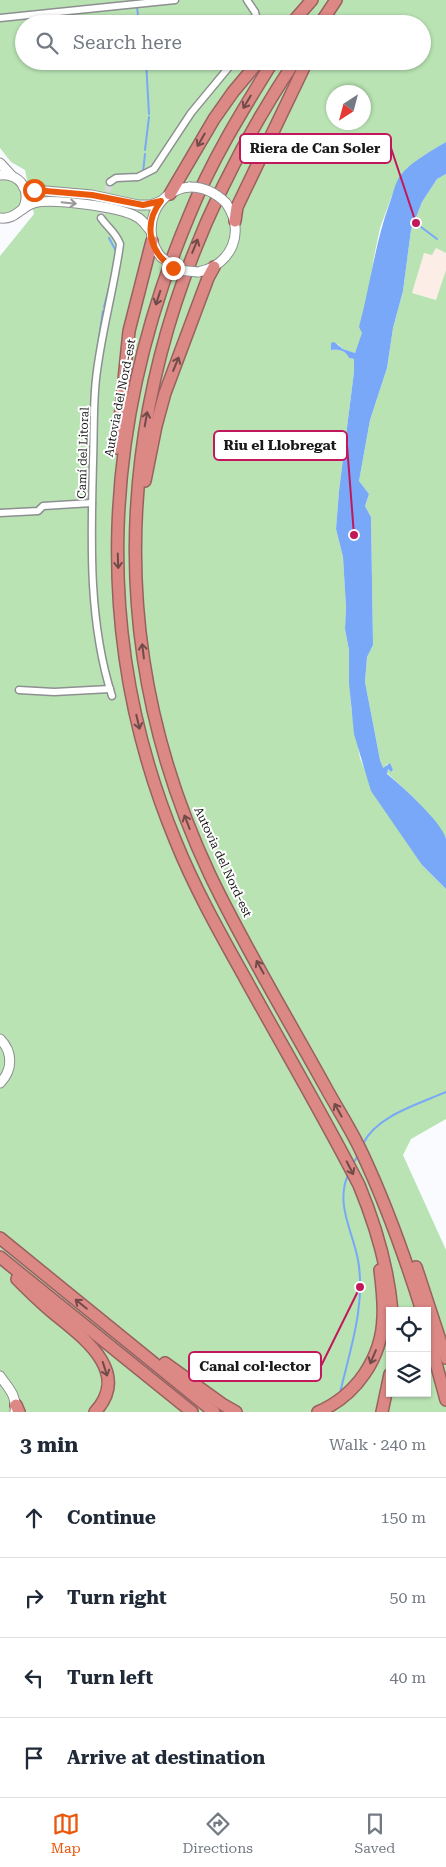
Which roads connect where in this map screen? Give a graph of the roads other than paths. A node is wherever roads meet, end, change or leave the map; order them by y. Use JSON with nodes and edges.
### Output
{"nodes":[{"id":1,"x":175,"y":0,"type":"edge"},
{"id":2,"x":247,"y":0,"type":"edge"},
{"id":3,"x":313,"y":0,"type":"edge"},
{"id":4,"x":336,"y":0,"type":"edge"},
{"id":5,"x":29,"y":15,"type":"edge"},
{"id":6,"x":256,"y":15,"type":"edge"},
{"id":7,"x":299,"y":15,"type":"edge"},
{"id":8,"x":304,"y":15,"type":"edge"},
{"id":9,"x":326,"y":15,"type":"edge"},
{"id":10,"x":329,"y":15,"type":"edge"},
{"id":11,"x":15,"y":16,"type":"edge"},
{"id":12,"x":0,"y":18,"type":"edge"},
{"id":13,"x":227,"y":70,"type":"edge"},
{"id":14,"x":252,"y":70,"type":"edge"},
{"id":15,"x":268,"y":70,"type":"edge"},
{"id":16,"x":288,"y":70,"type":"edge"},
{"id":17,"x":303,"y":70,"type":"edge"},
{"id":18,"x":0,"y":163,"type":"edge"},
{"id":19,"x":0,"y":175,"type":"edge"},
{"id":20,"x":12,"y":176,"type":"junction"},
{"id":21,"x":110,"y":182,"type":"dead end"},
{"id":22,"x":23,"y":186,"type":"junction"},
{"id":23,"x":165,"y":198,"type":"junction"},
{"id":24,"x":22,"y":209,"type":"junction"},
{"id":25,"x":0,"y":218,"type":"edge"},
{"id":26,"x":11,"y":218,"type":"junction"},
{"id":27,"x":101,"y":218,"type":"dead end"},
{"id":28,"x":234,"y":221,"type":"junction"},
{"id":29,"x":0,"y":227,"type":"edge"},
{"id":30,"x":151,"y":236,"type":"junction"},
{"id":31,"x":214,"y":267,"type":"junction"},
{"id":32,"x":92,"y":503,"type":"junction"},
{"id":33,"x":0,"y":513,"type":"edge"},
{"id":34,"x":117,"y":528,"type":"junction"},
{"id":35,"x":135,"y":530,"type":"junction"},
{"id":36,"x":19,"y":690,"type":"dead end"},
{"id":37,"x":0,"y":1039,"type":"edge"},
{"id":38,"x":0,"y":1083,"type":"edge"},
{"id":39,"x":378,"y":1184,"type":"junction"},
{"id":40,"x":374,"y":1223,"type":"junction"},
{"id":41,"x":2,"y":1240,"type":"edge"},
{"id":42,"x":1,"y":1263,"type":"edge"},
{"id":43,"x":18,"y":1276,"type":"junction"},
{"id":44,"x":392,"y":1307,"type":"edge"},
{"id":45,"x":421,"y":1307,"type":"edge"},
{"id":46,"x":102,"y":1321,"type":"junction"},
{"id":47,"x":431,"y":1345,"type":"edge"},
{"id":48,"x":446,"y":1358,"type":"edge"},
{"id":49,"x":1,"y":1379,"type":"edge"},
{"id":50,"x":386,"y":1393,"type":"edge"},
{"id":51,"x":446,"y":1400,"type":"edge"},
{"id":52,"x":17,"y":1410,"type":"edge"},
{"id":53,"x":322,"y":1410,"type":"edge"},
{"id":54,"x":95,"y":1412,"type":"edge"},
{"id":55,"x":181,"y":1412,"type":"edge"},
{"id":56,"x":192,"y":1412,"type":"edge"},
{"id":57,"x":214,"y":1412,"type":"edge"},
{"id":58,"x":236,"y":1412,"type":"edge"},
{"id":59,"x":382,"y":1412,"type":"edge"}],
"edges":[{"from":1,"to":5,"type":"street"},
{"from":2,"to":6,"type":"street"},
{"from":3,"to":7,"type":"highway"},
{"from":3,"to":8,"type":"highway"},
{"from":4,"to":9,"type":"highway"},
{"from":4,"to":10,"type":"highway"},
{"from":11,"to":12,"type":"street"},
{"from":13,"to":21,"type":"street"},
{"from":14,"to":23,"type":"highway","one_way":true},
{"from":15,"to":34,"type":"highway","name":"Autovia del Nord-est","one_way":true},
{"from":35,"to":16,"type":"highway","name":"Autovia del Nord-est","one_way":true},
{"from":17,"to":28,"type":"highway"},
{"from":18,"to":20,"type":"main road"},
{"from":19,"to":20,"type":"main road"},
{"from":20,"to":22,"type":"main road"},
{"from":22,"to":23,"type":"main road"},
{"from":22,"to":24,"type":"main road"},
{"from":23,"to":28,"type":"main road","bridge":true},
{"from":23,"to":30,"type":"main road"},
{"from":24,"to":26,"type":"main road"},
{"from":24,"to":30,"type":"main road","one_way":true},
{"from":25,"to":26,"type":"main road"},
{"from":26,"to":29,"type":"main road"},
{"from":27,"to":32,"type":"street","name":"Camí del Litoral"},
{"from":28,"to":31,"type":"main road"},
{"from":30,"to":31,"type":"main road","bridge":true},
{"from":30,"to":34,"type":"highway"},
{"from":35,"to":31,"type":"highway","one_way":true},
{"from":32,"to":33,"type":"street"},
{"from":32,"to":36,"type":"street","name":"Camí del Litoral"},
{"from":34,"to":40,"type":"highway","name":"Autovia del Nord-est","one_way":true},
{"from":39,"to":35,"type":"highway","name":"Autovia del Nord-est","one_way":true},
{"from":37,"to":38,"type":"main road"},
{"from":39,"to":45,"type":"highway","name":"Autovia del Nord-est"},
{"from":39,"to":48,"type":"highway"},
{"from":40,"to":44,"type":"highway","name":"Autovia del Nord-est"},
{"from":40,"to":53,"type":"highway","one_way":true},
{"from":46,"to":41,"type":"highway","one_way":true},
{"from":42,"to":43,"type":"highway"},
{"from":43,"to":54,"type":"highway","one_way":true},
{"from":43,"to":55,"type":"highway"},
{"from":43,"to":56,"type":"highway"},
{"from":46,"to":57,"type":"highway"},
{"from":46,"to":58,"type":"highway"},
{"from":47,"to":51,"type":"highway"},
{"from":49,"to":52,"type":"main road"},
{"from":50,"to":59,"type":"highway"}]}
